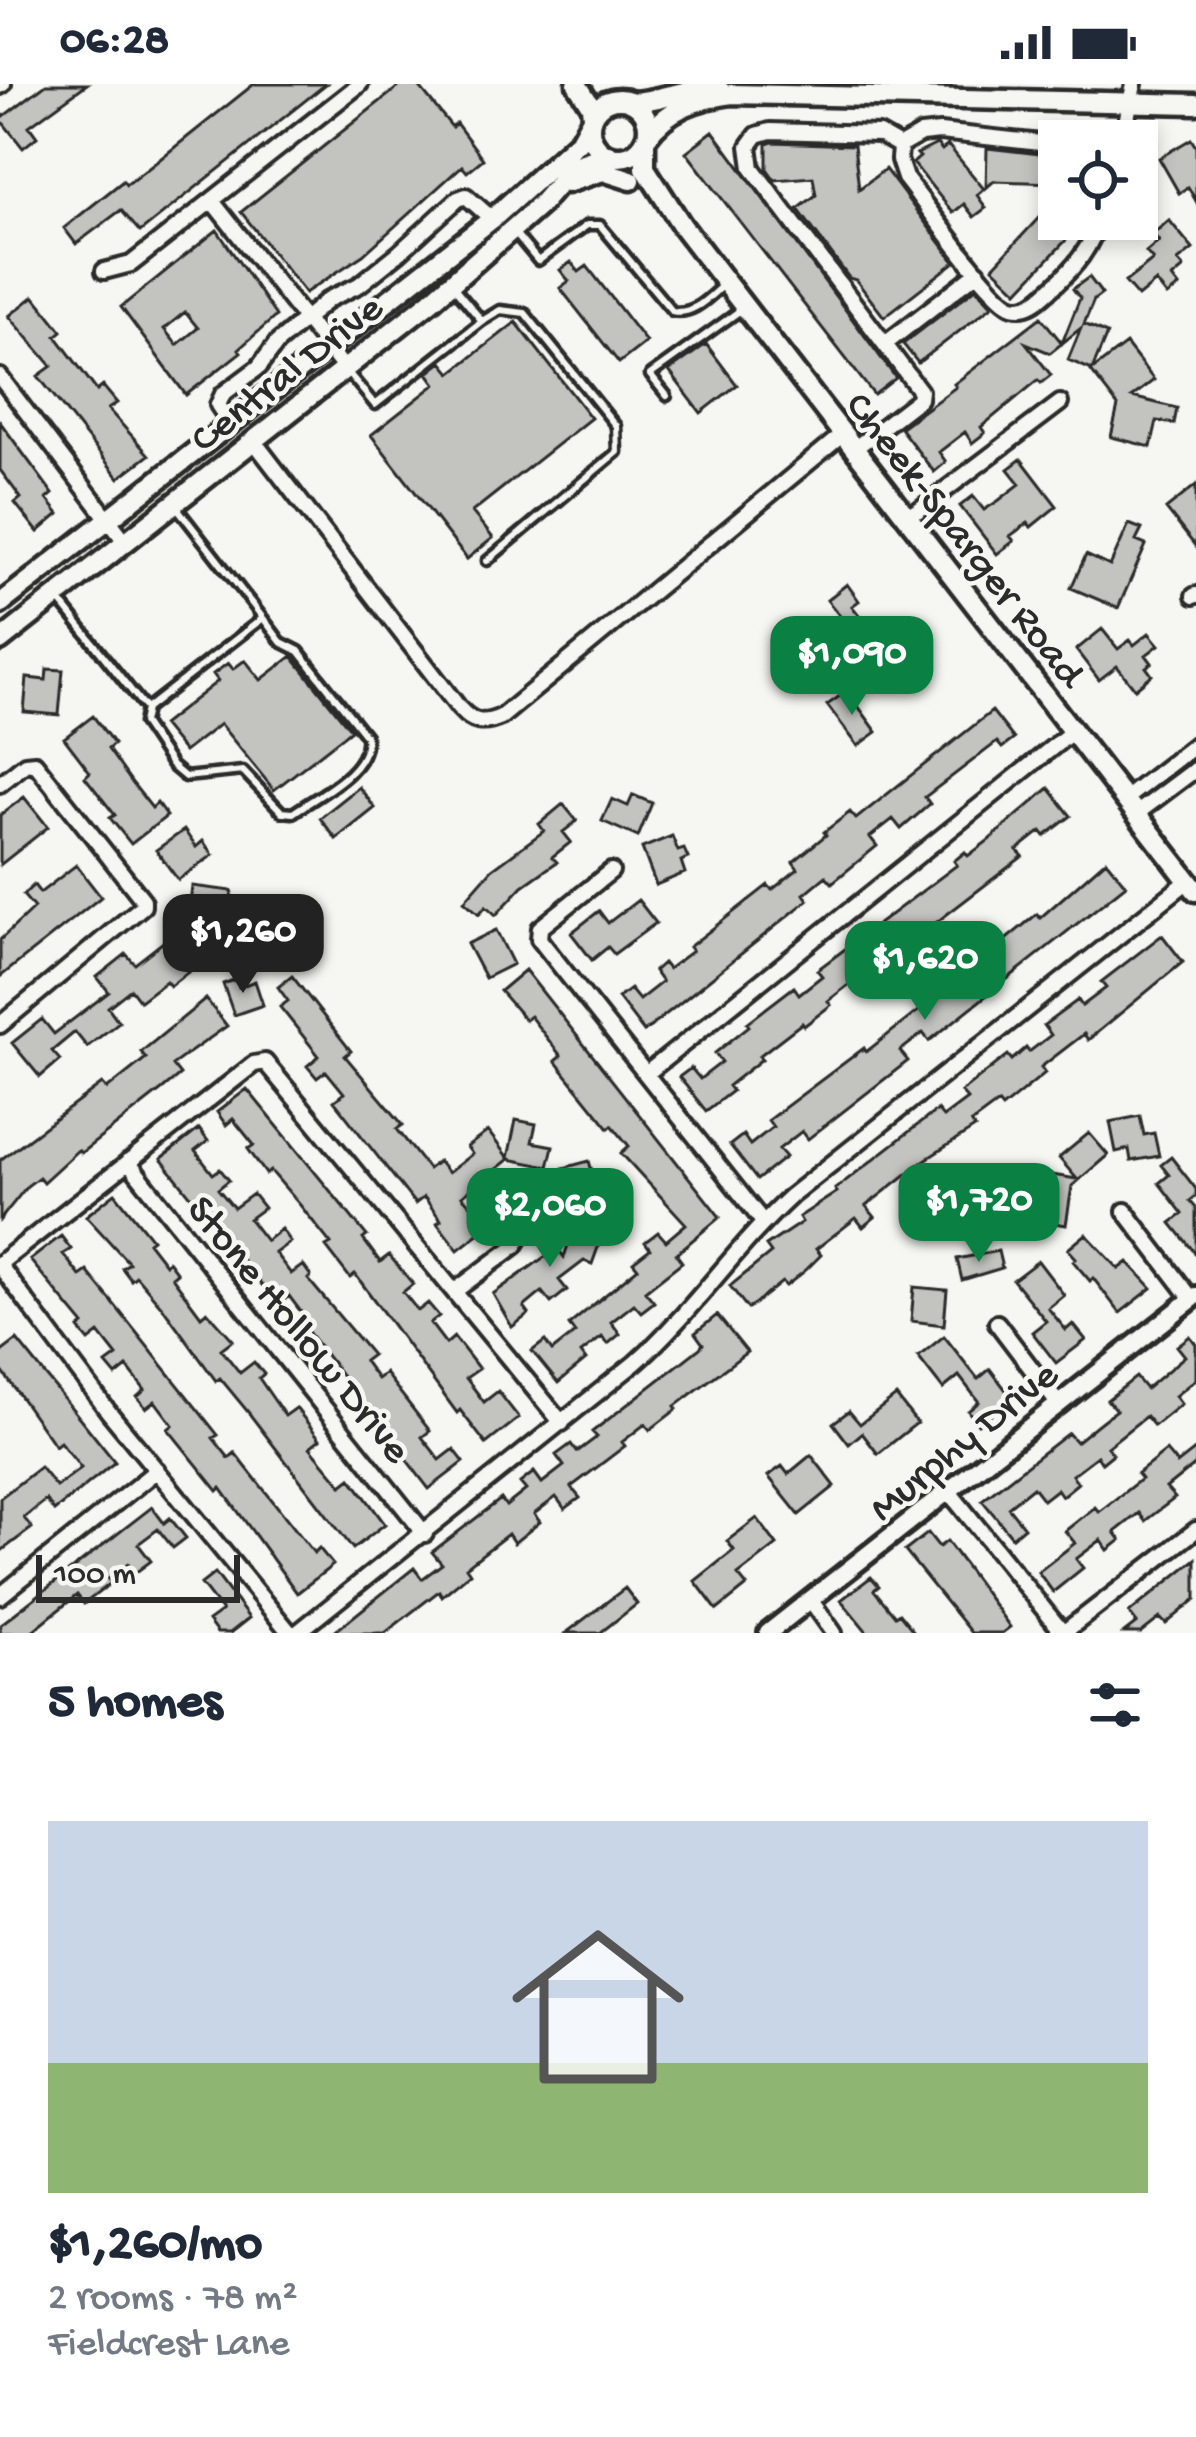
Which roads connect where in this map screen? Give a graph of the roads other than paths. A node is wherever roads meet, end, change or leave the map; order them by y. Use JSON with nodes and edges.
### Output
{"nodes":[{"id":1,"x":360,"y":84,"type":"edge"},
{"id":2,"x":577,"y":84,"type":"edge"},
{"id":3,"x":609,"y":84,"type":"edge"},
{"id":4,"x":1133,"y":93,"type":"edge"},
{"id":5,"x":732,"y":94,"type":"junction"},
{"id":6,"x":630,"y":102,"type":"junction"},
{"id":7,"x":1196,"y":104,"type":"edge"},
{"id":8,"x":591,"y":118,"type":"junction"},
{"id":9,"x":646,"y":139,"type":"junction"},
{"id":10,"x":1038,"y":143,"type":"edge"},
{"id":11,"x":901,"y":146,"type":"junction"},
{"id":12,"x":608,"y":155,"type":"junction"},
{"id":13,"x":631,"y":180,"type":"junction"},
{"id":14,"x":212,"y":201,"type":"junction"},
{"id":15,"x":540,"y":205,"type":"junction"},
{"id":16,"x":492,"y":219,"type":"junction"},
{"id":17,"x":683,"y":227,"type":"junction"},
{"id":18,"x":512,"y":229,"type":"junction"},
{"id":19,"x":1092,"y":240,"type":"edge"},
{"id":20,"x":104,"y":272,"type":"dead end"},
{"id":21,"x":979,"y":272,"type":"junction"},
{"id":22,"x":726,"y":282,"type":"junction"},
{"id":23,"x":451,"y":283,"type":"junction"},
{"id":24,"x":745,"y":307,"type":"junction"},
{"id":25,"x":305,"y":319,"type":"junction"},
{"id":26,"x":482,"y":321,"type":"junction"},
{"id":27,"x":885,"y":344,"type":"junction"},
{"id":28,"x":328,"y":347,"type":"junction"},
{"id":29,"x":344,"y":368,"type":"junction"},
{"id":30,"x":0,"y":377,"type":"edge"},
{"id":31,"x":667,"y":396,"type":"dead end"},
{"id":32,"x":1060,"y":403,"type":"dead end"},
{"id":33,"x":230,"y":423,"type":"junction"},
{"id":34,"x":253,"y":440,"type":"junction"},
{"id":35,"x":854,"y":441,"type":"junction"},
{"id":36,"x":173,"y":502,"type":"junction"},
{"id":37,"x":908,"y":518,"type":"junction"},
{"id":38,"x":108,"y":519,"type":"junction"},
{"id":39,"x":124,"y":540,"type":"junction"},
{"id":40,"x":487,"y":561,"type":"dead end"},
{"id":41,"x":55,"y":596,"type":"junction"},
{"id":42,"x":0,"y":604,"type":"edge"},
{"id":43,"x":263,"y":618,"type":"junction"},
{"id":44,"x":0,"y":640,"type":"edge"},
{"id":45,"x":146,"y":709,"type":"junction"},
{"id":46,"x":1073,"y":731,"type":"junction"},
{"id":47,"x":1196,"y":744,"type":"edge"},
{"id":48,"x":1196,"y":769,"type":"edge"},
{"id":49,"x":0,"y":784,"type":"edge"},
{"id":50,"x":1131,"y":806,"type":"junction"},
{"id":51,"x":611,"y":871,"type":"dead end"},
{"id":52,"x":1192,"y":886,"type":"edge"},
{"id":53,"x":0,"y":1025,"type":"edge"},
{"id":54,"x":646,"y":1073,"type":"junction"},
{"id":55,"x":128,"y":1162,"type":"junction"},
{"id":56,"x":1125,"y":1211,"type":"dead end"},
{"id":57,"x":533,"y":1216,"type":"dead end"},
{"id":58,"x":763,"y":1222,"type":"junction"},
{"id":59,"x":0,"y":1264,"type":"edge"},
{"id":60,"x":454,"y":1291,"type":"junction"},
{"id":61,"x":1194,"y":1297,"type":"edge"},
{"id":62,"x":997,"y":1323,"type":"dead end"},
{"id":63,"x":1059,"y":1405,"type":"junction"},
{"id":64,"x":562,"y":1423,"type":"junction"},
{"id":65,"x":157,"y":1470,"type":"junction"},
{"id":66,"x":950,"y":1492,"type":"junction"},
{"id":67,"x":1196,"y":1530,"type":"edge"},
{"id":68,"x":425,"y":1534,"type":"junction"},
{"id":69,"x":0,"y":1596,"type":"edge"},
{"id":70,"x":812,"y":1602,"type":"junction"},
{"id":71,"x":293,"y":1633,"type":"edge"},
{"id":72,"x":768,"y":1633,"type":"edge"},
{"id":73,"x":834,"y":1633,"type":"edge"},
{"id":74,"x":1063,"y":1633,"type":"edge"}],
"edges":[{"from":1,"to":14,"type":"street"},
{"from":2,"to":8,"type":"main road"},
{"from":3,"to":6,"type":"main road"},
{"from":4,"to":5,"type":"main road"},
{"from":4,"to":7,"type":"main road"},
{"from":5,"to":6,"type":"main road"},
{"from":5,"to":9,"type":"main road"},
{"from":6,"to":8,"type":"main road"},
{"from":6,"to":9,"type":"main road"},
{"from":8,"to":12,"type":"main road"},
{"from":8,"to":16,"type":"main road","name":"Central Drive"},
{"from":9,"to":12,"type":"main road"},
{"from":9,"to":17,"type":"main road","name":"Cheek-Sparger Road"},
{"from":10,"to":11,"type":"street"},
{"from":11,"to":21,"type":"street"},
{"from":11,"to":27,"type":"street"},
{"from":12,"to":13,"type":"main road","name":"Cheek-Sparger Road"},
{"from":12,"to":15,"type":"main road","name":"Central Drive"},
{"from":13,"to":15,"type":"main road"},
{"from":13,"to":17,"type":"main road","name":"Cheek-Sparger Road"},
{"from":14,"to":20,"type":"street"},
{"from":14,"to":25,"type":"street"},
{"from":15,"to":18,"type":"main road","name":"Central Drive"},
{"from":16,"to":25,"type":"street"},
{"from":16,"to":28,"type":"main road","name":"Central Drive"},
{"from":17,"to":22,"type":"main road","name":"Cheek-Sparger Road"},
{"from":18,"to":22,"type":"lane"},
{"from":18,"to":23,"type":"main road","name":"Central Drive"},
{"from":19,"to":21,"type":"street"},
{"from":21,"to":27,"type":"street"},
{"from":22,"to":24,"type":"main road","name":"Cheek-Sparger Road"},
{"from":23,"to":26,"type":"lane"},
{"from":23,"to":29,"type":"main road","name":"Central Drive"},
{"from":24,"to":31,"type":"lane"},
{"from":24,"to":35,"type":"main road","name":"Cheek-Sparger Road"},
{"from":25,"to":28,"type":"street"},
{"from":25,"to":33,"type":"street"},
{"from":26,"to":29,"type":"lane"},
{"from":26,"to":40,"type":"lane"},
{"from":27,"to":35,"type":"street"},
{"from":28,"to":29,"type":"street"},
{"from":28,"to":33,"type":"main road","name":"Central Drive"},
{"from":29,"to":34,"type":"main road","name":"Central Drive"},
{"from":30,"to":38,"type":"street"},
{"from":32,"to":37,"type":"street"},
{"from":33,"to":38,"type":"main road","name":"Central Drive"},
{"from":34,"to":35,"type":"street"},
{"from":34,"to":36,"type":"main road","name":"Central Drive"},
{"from":35,"to":37,"type":"main road","name":"Cheek-Sparger Road"},
{"from":36,"to":39,"type":"main road","name":"Central Drive"},
{"from":36,"to":43,"type":"lane"},
{"from":37,"to":46,"type":"main road","name":"Cheek-Sparger Road"},
{"from":38,"to":39,"type":"street"},
{"from":38,"to":42,"type":"main road","name":"Central Drive"},
{"from":39,"to":41,"type":"main road","name":"Central Drive"},
{"from":41,"to":44,"type":"main road","name":"Central Drive"},
{"from":41,"to":45,"type":"lane"},
{"from":43,"to":45,"type":"lane"},
{"from":43,"to":45,"type":"lane"},
{"from":46,"to":50,"type":"main road","name":"Cheek-Sparger Road"},
{"from":46,"to":54,"type":"street"},
{"from":47,"to":50,"type":"street"},
{"from":48,"to":50,"type":"street"},
{"from":49,"to":53,"type":"street"},
{"from":50,"to":52,"type":"main road","name":"Cheek-Sparger Road"},
{"from":51,"to":54,"type":"street"},
{"from":52,"to":58,"type":"street"},
{"from":54,"to":58,"type":"street"},
{"from":55,"to":59,"type":"street"},
{"from":55,"to":60,"type":"street"},
{"from":55,"to":68,"type":"street","name":"Stone Hollow Drive"},
{"from":56,"to":61,"type":"street"},
{"from":57,"to":60,"type":"street"},
{"from":58,"to":64,"type":"street"},
{"from":59,"to":65,"type":"street"},
{"from":60,"to":64,"type":"street"},
{"from":61,"to":63,"type":"street","name":"Murphy Drive"},
{"from":62,"to":63,"type":"street"},
{"from":63,"to":66,"type":"street","name":"Murphy Drive"},
{"from":64,"to":68,"type":"street"},
{"from":65,"to":69,"type":"street"},
{"from":65,"to":71,"type":"street"},
{"from":66,"to":70,"type":"street","name":"Murphy Drive"},
{"from":66,"to":74,"type":"street"},
{"from":67,"to":74,"type":"street"},
{"from":68,"to":71,"type":"street"},
{"from":70,"to":72,"type":"street","name":"Murphy Drive"},
{"from":70,"to":73,"type":"street"}]}
